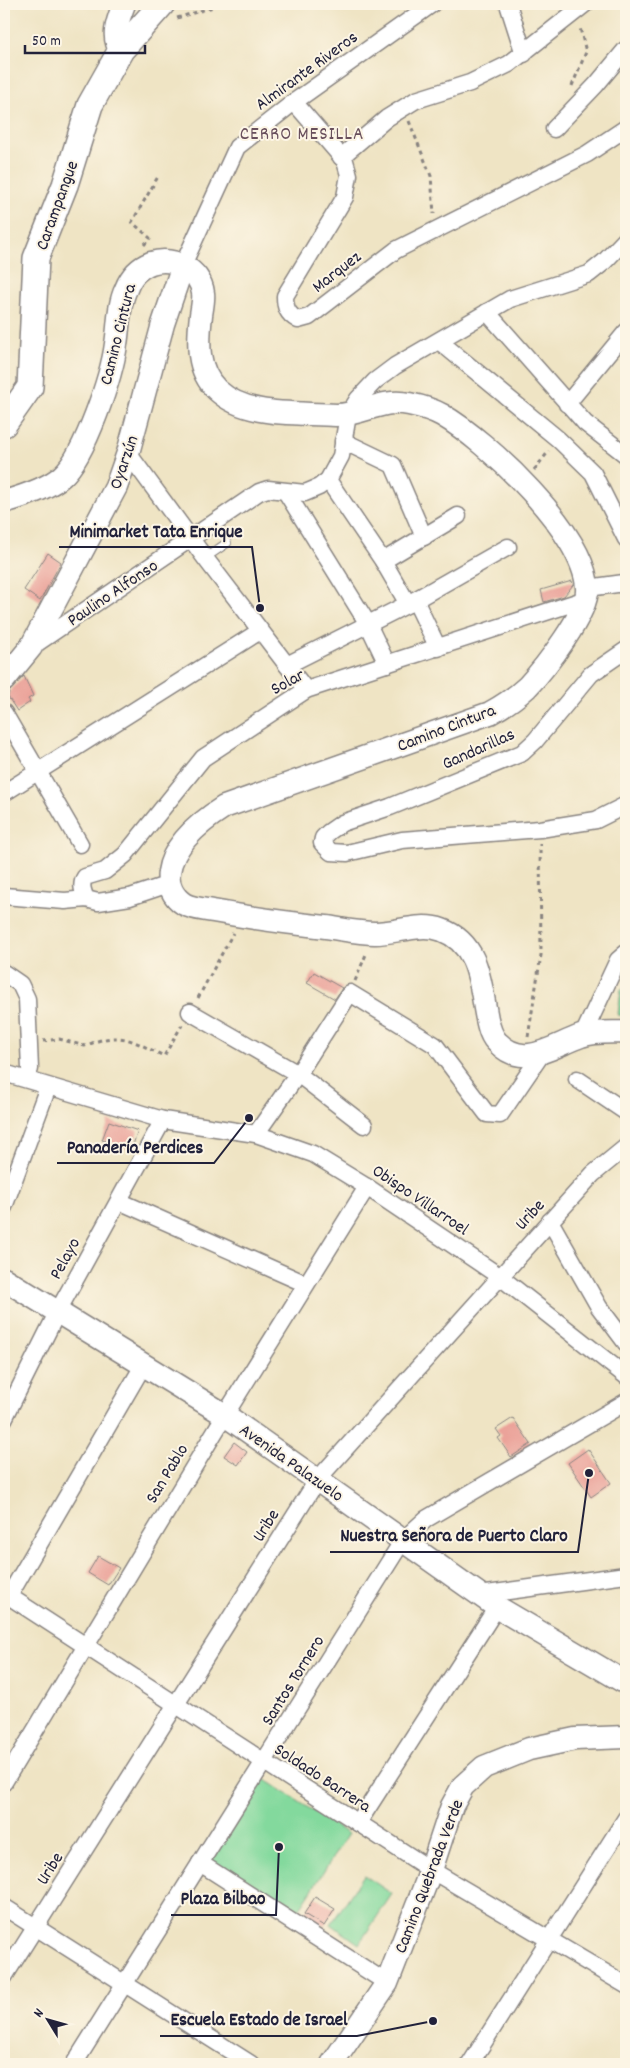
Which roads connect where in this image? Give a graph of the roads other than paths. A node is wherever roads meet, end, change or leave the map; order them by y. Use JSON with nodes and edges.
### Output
{"nodes":[{"id":1,"x":124,"y":4,"type":"edge"},
{"id":2,"x":162,"y":4,"type":"edge"},
{"id":3,"x":432,"y":4,"type":"edge"},
{"id":4,"x":508,"y":4,"type":"edge"},
{"id":5,"x":580,"y":7,"type":"edge"},
{"id":6,"x":626,"y":49,"type":"edge"},
{"id":7,"x":121,"y":50,"type":"junction"},
{"id":8,"x":524,"y":54,"type":"junction"},
{"id":9,"x":294,"y":102,"type":"junction"},
{"id":10,"x":626,"y":128,"type":"edge"},
{"id":11,"x":554,"y":129,"type":"dead end"},
{"id":12,"x":342,"y":157,"type":"junction"},
{"id":13,"x":623,"y":249,"type":"edge"},
{"id":14,"x":183,"y":265,"type":"junction"},
{"id":15,"x":487,"y":312,"type":"junction"},
{"id":16,"x":626,"y":332,"type":"edge"},
{"id":17,"x":439,"y":340,"type":"junction"},
{"id":18,"x":567,"y":404,"type":"junction"},
{"id":19,"x":348,"y":414,"type":"junction"},
{"id":20,"x":4,"y":424,"type":"edge"},
{"id":21,"x":343,"y":441,"type":"junction"},
{"id":22,"x":128,"y":453,"type":"junction"},
{"id":23,"x":626,"y":455,"type":"edge"},
{"id":24,"x":328,"y":480,"type":"junction"},
{"id":25,"x":286,"y":492,"type":"junction"},
{"id":26,"x":4,"y":502,"type":"edge"},
{"id":27,"x":458,"y":516,"type":"dead end"},
{"id":28,"x":424,"y":537,"type":"junction"},
{"id":29,"x":191,"y":538,"type":"junction"},
{"id":30,"x":626,"y":539,"type":"edge"},
{"id":31,"x":227,"y":543,"type":"dead end"},
{"id":32,"x":508,"y":547,"type":"dead end"},
{"id":33,"x":205,"y":558,"type":"junction"},
{"id":34,"x":383,"y":561,"type":"junction"},
{"id":35,"x":626,"y":585,"type":"edge"},
{"id":36,"x":587,"y":593,"type":"junction"},
{"id":37,"x":411,"y":602,"type":"junction"},
{"id":38,"x":368,"y":624,"type":"junction"},
{"id":39,"x":260,"y":631,"type":"junction"},
{"id":40,"x":31,"y":647,"type":"junction"},
{"id":41,"x":438,"y":648,"type":"junction"},
{"id":42,"x":626,"y":650,"type":"edge"},
{"id":43,"x":388,"y":664,"type":"junction"},
{"id":44,"x":287,"y":665,"type":"junction"},
{"id":45,"x":4,"y":680,"type":"edge"},
{"id":46,"x":306,"y":690,"type":"junction"},
{"id":47,"x":4,"y":713,"type":"edge"},
{"id":48,"x":40,"y":772,"type":"junction"},
{"id":49,"x":4,"y":793,"type":"edge"},
{"id":50,"x":626,"y":805,"type":"edge"},
{"id":51,"x":80,"y":844,"type":"dead end"},
{"id":52,"x":169,"y":884,"type":"junction"},
{"id":53,"x":4,"y":896,"type":"edge"},
{"id":54,"x":86,"y":899,"type":"junction"},
{"id":55,"x":626,"y":953,"type":"edge"},
{"id":56,"x":4,"y":973,"type":"edge"},
{"id":57,"x":190,"y":1012,"type":"road end"},
{"id":58,"x":626,"y":1032,"type":"edge"},
{"id":59,"x":583,"y":1035,"type":"junction"},
{"id":60,"x":533,"y":1055,"type":"junction"},
{"id":61,"x":30,"y":1069,"type":"dead end"},
{"id":62,"x":4,"y":1073,"type":"edge"},
{"id":63,"x":298,"y":1074,"type":"junction"},
{"id":64,"x":577,"y":1079,"type":"dead end"},
{"id":65,"x":48,"y":1087,"type":"junction"},
{"id":66,"x":626,"y":1112,"type":"edge"},
{"id":67,"x":163,"y":1120,"type":"junction"},
{"id":68,"x":364,"y":1124,"type":"dead end"},
{"id":69,"x":256,"y":1134,"type":"junction"},
{"id":70,"x":626,"y":1147,"type":"edge"},
{"id":71,"x":367,"y":1187,"type":"junction"},
{"id":72,"x":119,"y":1201,"type":"junction"},
{"id":73,"x":4,"y":1207,"type":"edge"},
{"id":74,"x":550,"y":1221,"type":"junction"},
{"id":75,"x":500,"y":1276,"type":"junction"},
{"id":76,"x":4,"y":1279,"type":"edge"},
{"id":77,"x":306,"y":1284,"type":"junction"},
{"id":78,"x":58,"y":1311,"type":"junction"},
{"id":79,"x":626,"y":1343,"type":"edge"},
{"id":80,"x":144,"y":1364,"type":"junction"},
{"id":81,"x":626,"y":1376,"type":"edge"},
{"id":82,"x":626,"y":1402,"type":"edge"},
{"id":83,"x":225,"y":1415,"type":"junction"},
{"id":84,"x":4,"y":1419,"type":"edge"},
{"id":85,"x":318,"y":1479,"type":"junction"},
{"id":86,"x":403,"y":1540,"type":"junction"},
{"id":87,"x":626,"y":1574,"type":"edge"},
{"id":88,"x":6,"y":1594,"type":"edge"},
{"id":89,"x":488,"y":1601,"type":"junction"},
{"id":90,"x":85,"y":1645,"type":"junction"},
{"id":91,"x":626,"y":1683,"type":"edge"},
{"id":92,"x":175,"y":1705,"type":"junction"},
{"id":93,"x":626,"y":1737,"type":"edge"},
{"id":94,"x":264,"y":1763,"type":"junction"},
{"id":95,"x":4,"y":1782,"type":"edge"},
{"id":96,"x":626,"y":1818,"type":"edge"},
{"id":97,"x":358,"y":1823,"type":"junction"},
{"id":98,"x":200,"y":1863,"type":"junction"},
{"id":99,"x":431,"y":1870,"type":"junction"},
{"id":100,"x":4,"y":1908,"type":"edge"},
{"id":101,"x":36,"y":1927,"type":"junction"},
{"id":102,"x":549,"y":1941,"type":"junction"},
{"id":103,"x":4,"y":1977,"type":"edge"},
{"id":104,"x":387,"y":1983,"type":"junction"},
{"id":105,"x":125,"y":1984,"type":"junction"},
{"id":106,"x":626,"y":1985,"type":"edge"},
{"id":107,"x":74,"y":2064,"type":"edge"},
{"id":108,"x":251,"y":2064,"type":"edge"},
{"id":109,"x":332,"y":2064,"type":"edge"},
{"id":110,"x":470,"y":2064,"type":"edge"}],
"edges":[{"from":1,"to":7,"type":"main road"},
{"from":2,"to":7,"type":"main road","name":"Carampangue"},
{"from":3,"to":9,"type":"street","name":"Almirante Riveros"},
{"from":4,"to":8,"type":"street"},
{"from":5,"to":8,"type":"street"},
{"from":6,"to":11,"type":"street"},
{"from":7,"to":20,"type":"main road","name":"Carampangue"},
{"from":8,"to":12,"type":"street"},
{"from":9,"to":12,"type":"street","name":"Marquez"},
{"from":9,"to":14,"type":"street","name":"Almirante Riveros"},
{"from":10,"to":12,"type":"street","name":"Marquez"},
{"from":13,"to":15,"type":"street"},
{"from":14,"to":19,"type":"main road"},
{"from":14,"to":22,"type":"main road","name":"Oyarzún"},
{"from":14,"to":26,"type":"main road","name":"Camino Cintura"},
{"from":15,"to":17,"type":"street"},
{"from":15,"to":18,"type":"street"},
{"from":16,"to":18,"type":"street"},
{"from":17,"to":19,"type":"street"},
{"from":17,"to":30,"type":"street"},
{"from":18,"to":23,"type":"street"},
{"from":19,"to":21,"type":"street"},
{"from":19,"to":36,"type":"main road"},
{"from":21,"to":24,"type":"street"},
{"from":21,"to":28,"type":"street"},
{"from":22,"to":29,"type":"street"},
{"from":22,"to":40,"type":"main road","name":"Oyarzún"},
{"from":24,"to":25,"type":"street","name":"Paulino Alfonso"},
{"from":24,"to":34,"type":"street"},
{"from":25,"to":29,"type":"street","name":"Paulino Alfonso"},
{"from":25,"to":38,"type":"street"},
{"from":27,"to":28,"type":"street"},
{"from":28,"to":34,"type":"street"},
{"from":29,"to":33,"type":"street"},
{"from":29,"to":40,"type":"street","name":"Paulino Alfonso"},
{"from":31,"to":33,"type":"lane"},
{"from":32,"to":37,"type":"street"},
{"from":33,"to":39,"type":"street"},
{"from":34,"to":37,"type":"street"},
{"from":35,"to":36,"type":"street","name":"Solar"},
{"from":36,"to":41,"type":"street","name":"Solar"},
{"from":36,"to":52,"type":"main road","name":"Camino Cintura"},
{"from":37,"to":38,"type":"street"},
{"from":37,"to":41,"type":"street"},
{"from":38,"to":43,"type":"street"},
{"from":38,"to":44,"type":"street"},
{"from":39,"to":44,"type":"street"},
{"from":39,"to":48,"type":"street"},
{"from":40,"to":45,"type":"main road","name":"Paulino Alfonso"},
{"from":41,"to":43,"type":"street","name":"Solar"},
{"from":42,"to":50,"type":"street","name":"Gandarillas"},
{"from":43,"to":46,"type":"street","name":"Solar"},
{"from":44,"to":46,"type":"street"},
{"from":46,"to":54,"type":"street","name":"Solar"},
{"from":47,"to":48,"type":"street"},
{"from":48,"to":49,"type":"street"},
{"from":48,"to":51,"type":"street"},
{"from":52,"to":54,"type":"street"},
{"from":52,"to":60,"type":"main road"},
{"from":53,"to":54,"type":"street"},
{"from":55,"to":59,"type":"street"},
{"from":56,"to":61,"type":"street"},
{"from":57,"to":63,"type":"street"},
{"from":58,"to":59,"type":"main road"},
{"from":59,"to":60,"type":"main road"},
{"from":60,"to":63,"type":"street"},
{"from":62,"to":65,"type":"street","name":"Obispo Villarroel"},
{"from":63,"to":68,"type":"street"},
{"from":63,"to":69,"type":"street"},
{"from":64,"to":66,"type":"street"},
{"from":65,"to":67,"type":"street","name":"Obispo Villarroel"},
{"from":65,"to":73,"type":"street"},
{"from":67,"to":69,"type":"street","name":"Obispo Villarroel"},
{"from":67,"to":72,"type":"street","name":"Pelayo"},
{"from":69,"to":71,"type":"street","name":"Obispo Villarroel"},
{"from":70,"to":74,"type":"street","name":"Uribe"},
{"from":71,"to":75,"type":"street","name":"Obispo Villarroel"},
{"from":71,"to":77,"type":"street","name":"San Pablo"},
{"from":72,"to":77,"type":"street"},
{"from":72,"to":78,"type":"street","name":"Pelayo"},
{"from":74,"to":75,"type":"street","name":"Uribe"},
{"from":74,"to":79,"type":"street"},
{"from":75,"to":81,"type":"street","name":"Obispo Villarroel"},
{"from":75,"to":85,"type":"street","name":"Uribe"},
{"from":76,"to":78,"type":"main road","name":"Avenida Palazuelo"},
{"from":77,"to":83,"type":"street","name":"San Pablo"},
{"from":78,"to":80,"type":"main road","name":"Avenida Palazuelo"},
{"from":78,"to":84,"type":"street","name":"Pelayo"},
{"from":80,"to":83,"type":"main road","name":"Avenida Palazuelo"},
{"from":80,"to":88,"type":"street"},
{"from":82,"to":86,"type":"street","name":"Santos Tornero"},
{"from":83,"to":85,"type":"main road","name":"Avenida Palazuelo"},
{"from":83,"to":90,"type":"street","name":"San Pablo"},
{"from":85,"to":86,"type":"main road","name":"Avenida Palazuelo"},
{"from":85,"to":92,"type":"street","name":"Uribe"},
{"from":86,"to":89,"type":"main road","name":"Avenida Palazuelo"},
{"from":86,"to":94,"type":"street","name":"Santos Tornero"},
{"from":87,"to":89,"type":"street"},
{"from":88,"to":90,"type":"street","name":"Soldado Barrera"},
{"from":89,"to":91,"type":"main road","name":"Avenida Palazuelo"},
{"from":89,"to":97,"type":"street"},
{"from":90,"to":92,"type":"street","name":"Soldado Barrera"},
{"from":90,"to":95,"type":"street","name":"San Pablo"},
{"from":92,"to":94,"type":"street","name":"Soldado Barrera"},
{"from":92,"to":101,"type":"street","name":"Uribe"},
{"from":93,"to":99,"type":"main road","name":"Camino Quebrada Verde"},
{"from":94,"to":97,"type":"street","name":"Soldado Barrera"},
{"from":94,"to":98,"type":"street","name":"Santos Tornero"},
{"from":96,"to":102,"type":"street"},
{"from":97,"to":99,"type":"street","name":"Soldado Barrera"},
{"from":98,"to":104,"type":"street"},
{"from":98,"to":105,"type":"street","name":"Santos Tornero"},
{"from":99,"to":102,"type":"street","name":"Soldado Barrera"},
{"from":99,"to":104,"type":"main road","name":"Camino Quebrada Verde"},
{"from":100,"to":101,"type":"street"},
{"from":101,"to":103,"type":"street","name":"Uribe"},
{"from":101,"to":105,"type":"street"},
{"from":102,"to":106,"type":"street","name":"Soldado Barrera"},
{"from":102,"to":110,"type":"street"},
{"from":104,"to":109,"type":"main road","name":"Camino Quebrada Verde"},
{"from":105,"to":107,"type":"street","name":"Santos Tornero"},
{"from":105,"to":108,"type":"street"}]}
